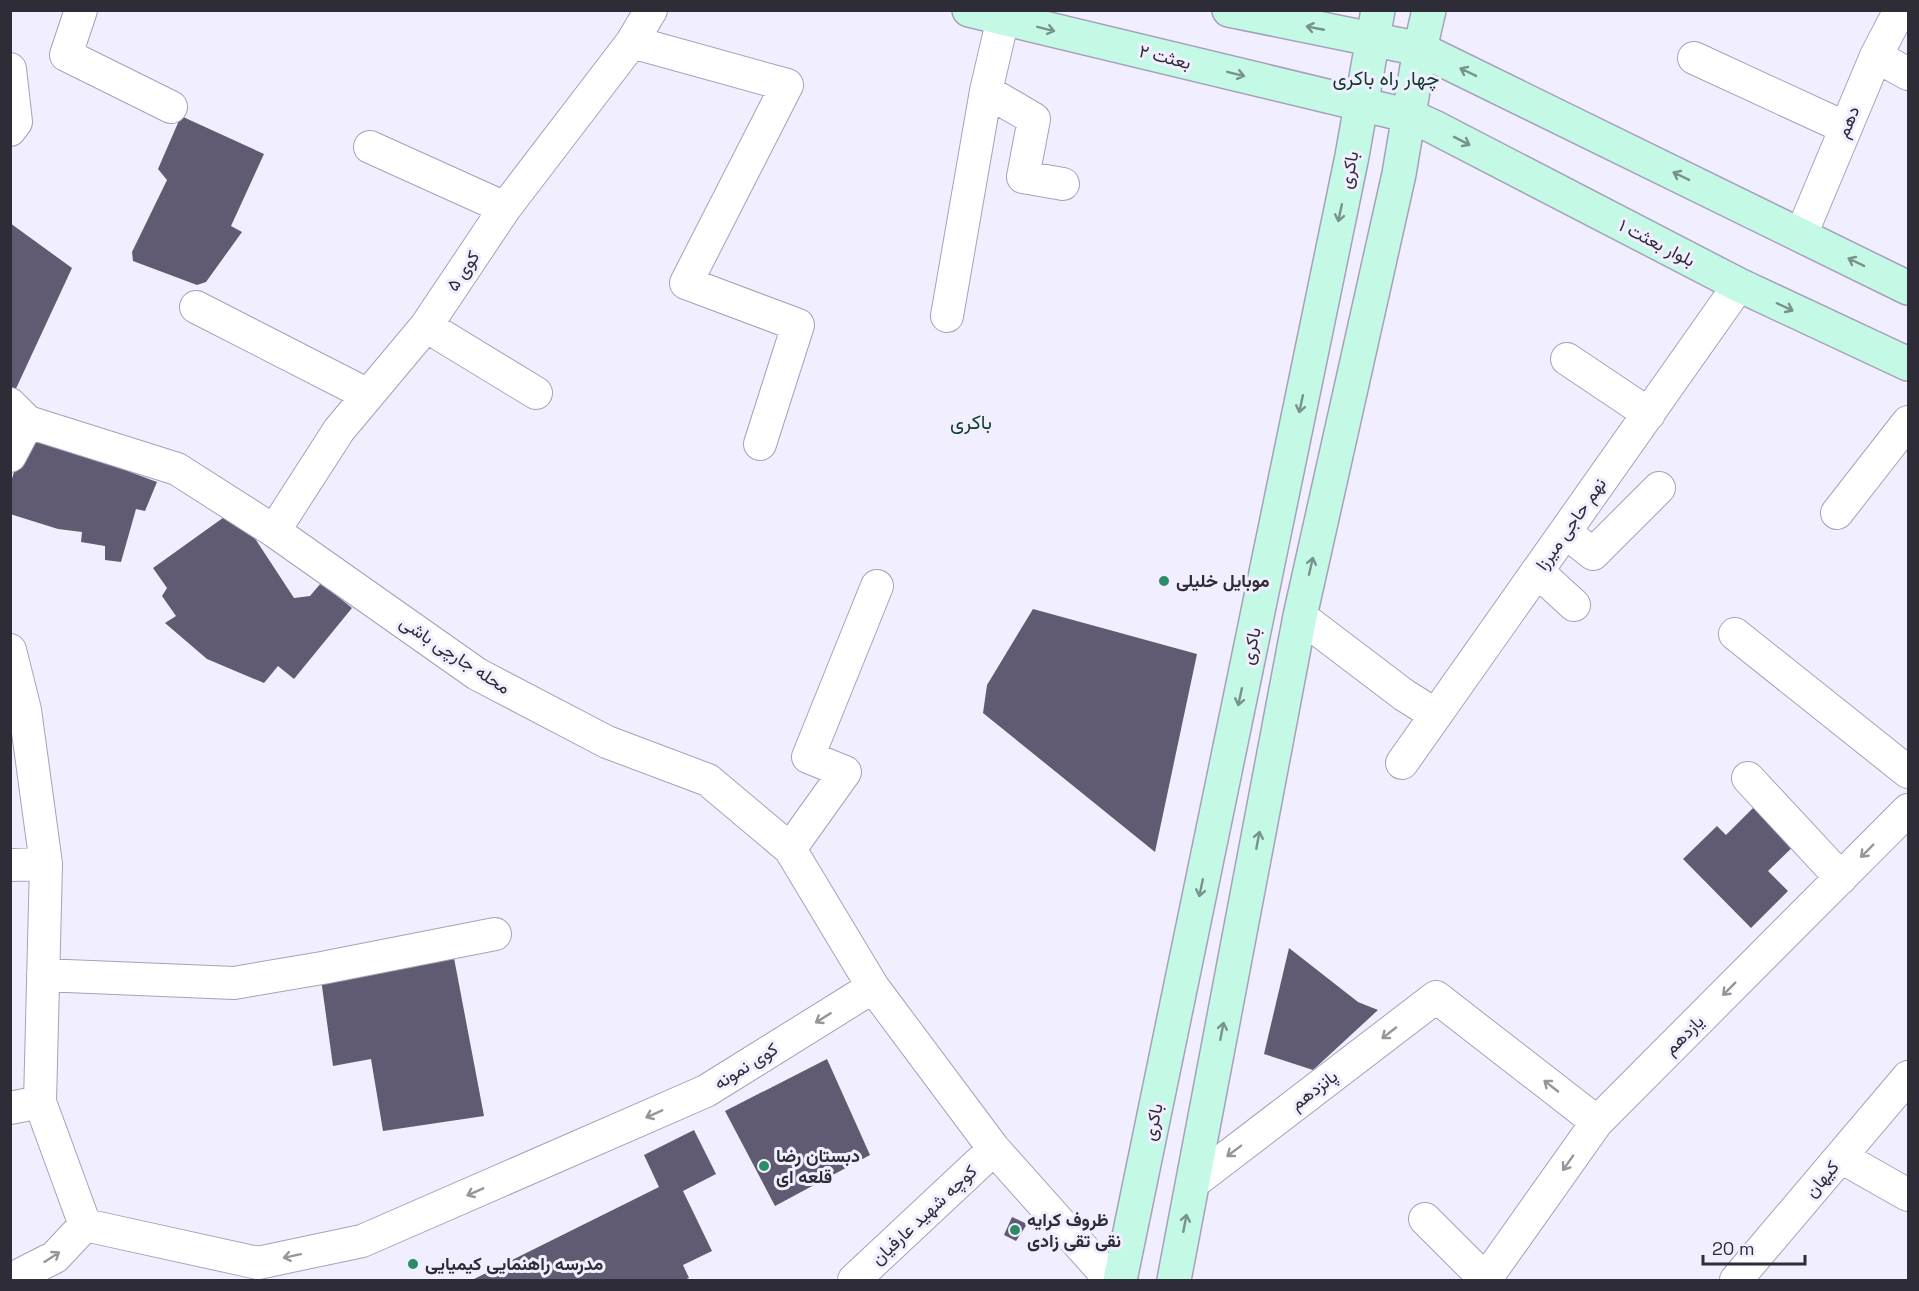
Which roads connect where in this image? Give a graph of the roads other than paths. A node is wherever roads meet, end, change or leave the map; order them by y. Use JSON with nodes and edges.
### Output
{"nodes":[{"id":1,"x":81,"y":10,"type":"edge"},
{"id":2,"x":651,"y":10,"type":"edge"},
{"id":3,"x":969,"y":10,"type":"edge"},
{"id":4,"x":1229,"y":10,"type":"edge"},
{"id":5,"x":1430,"y":10,"type":"edge"},
{"id":6,"x":1900,"y":10,"type":"edge"},
{"id":7,"x":1003,"y":18,"type":"junction"},
{"id":8,"x":1375,"y":25,"type":"edge"},
{"id":9,"x":632,"y":42,"type":"junction"},
{"id":10,"x":1420,"y":49,"type":"junction"},
{"id":11,"x":1876,"y":56,"type":"junction"},
{"id":12,"x":1694,"y":58,"type":"dead end"},
{"id":13,"x":10,"y":69,"type":"edge"},
{"id":14,"x":1908,"y":74,"type":"edge"},
{"id":15,"x":986,"y":92,"type":"junction"},
{"id":16,"x":1361,"y":105,"type":"junction"},
{"id":17,"x":171,"y":107,"type":"dead end"},
{"id":18,"x":1410,"y":116,"type":"junction"},
{"id":19,"x":1846,"y":128,"type":"junction"},
{"id":20,"x":10,"y":130,"type":"edge"},
{"id":21,"x":370,"y":147,"type":"dead end"},
{"id":22,"x":1063,"y":184,"type":"dead end"},
{"id":23,"x":505,"y":208,"type":"junction"},
{"id":24,"x":1801,"y":235,"type":"junction"},
{"id":25,"x":1739,"y":285,"type":"junction"},
{"id":26,"x":1908,"y":288,"type":"edge"},
{"id":27,"x":196,"y":307,"type":"dead end"},
{"id":28,"x":947,"y":316,"type":"dead end"},
{"id":29,"x":426,"y":326,"type":"junction"},
{"id":30,"x":1567,"y":359,"type":"dead end"},
{"id":31,"x":1908,"y":364,"type":"edge"},
{"id":32,"x":536,"y":393,"type":"dead end"},
{"id":33,"x":368,"y":395,"type":"junction"},
{"id":34,"x":19,"y":413,"type":"edge"},
{"id":35,"x":1649,"y":414,"type":"junction"},
{"id":36,"x":1908,"y":423,"type":"edge"},
{"id":37,"x":760,"y":444,"type":"dead end"},
{"id":38,"x":10,"y":456,"type":"edge"},
{"id":39,"x":1659,"y":488,"type":"dead end"},
{"id":40,"x":1837,"y":513,"type":"dead end"},
{"id":41,"x":274,"y":531,"type":"junction"},
{"id":42,"x":1565,"y":532,"type":"junction"},
{"id":43,"x":1537,"y":571,"type":"junction"},
{"id":44,"x":878,"y":586,"type":"dead end"},
{"id":45,"x":1574,"y":605,"type":"dead end"},
{"id":46,"x":1300,"y":616,"type":"junction"},
{"id":47,"x":1735,"y":634,"type":"dead end"},
{"id":48,"x":10,"y":650,"type":"edge"},
{"id":49,"x":1436,"y":715,"type":"junction"},
{"id":50,"x":1402,"y":762,"type":"dead end"},
{"id":51,"x":1908,"y":772,"type":"edge"},
{"id":52,"x":1748,"y":778,"type":"dead end"},
{"id":53,"x":1908,"y":810,"type":"edge"},
{"id":54,"x":790,"y":849,"type":"junction"},
{"id":55,"x":46,"y":864,"type":"junction"},
{"id":56,"x":10,"y":865,"type":"edge"},
{"id":57,"x":1841,"y":878,"type":"junction"},
{"id":58,"x":495,"y":934,"type":"dead end"},
{"id":59,"x":43,"y":975,"type":"junction"},
{"id":60,"x":873,"y":987,"type":"junction"},
{"id":61,"x":1908,"y":1077,"type":"edge"},
{"id":62,"x":25,"y":1105,"type":"edge"},
{"id":63,"x":1597,"y":1122,"type":"junction"},
{"id":64,"x":994,"y":1149,"type":"junction"},
{"id":65,"x":1841,"y":1156,"type":"junction"},
{"id":66,"x":1193,"y":1183,"type":"junction"},
{"id":67,"x":1908,"y":1195,"type":"edge"},
{"id":68,"x":1425,"y":1219,"type":"dead end"},
{"id":69,"x":85,"y":1225,"type":"junction"},
{"id":70,"x":259,"y":1272,"type":"edge"},
{"id":71,"x":10,"y":1280,"type":"edge"},
{"id":72,"x":1486,"y":1280,"type":"edge"},
{"id":73,"x":854,"y":1281,"type":"edge"},
{"id":74,"x":1111,"y":1281,"type":"edge"},
{"id":75,"x":1120,"y":1281,"type":"edge"},
{"id":76,"x":1174,"y":1281,"type":"edge"},
{"id":77,"x":1736,"y":1281,"type":"edge"}],
"edges":[{"from":1,"to":17,"type":"street"},
{"from":2,"to":9,"type":"street","name":"کوی ۵"},
{"from":3,"to":7,"type":"main road","name":"بعثت ۲"},
{"from":8,"to":4,"type":"main road","one_way":true},
{"from":5,"to":10,"type":"main road"},
{"from":6,"to":11,"type":"street","name":"دهم"},
{"from":7,"to":15,"type":"street"},
{"from":7,"to":16,"type":"main road","name":"بعثت ۲","one_way":true},
{"from":8,"to":10,"type":"main road"},
{"from":8,"to":16,"type":"main road","name":"باکری"},
{"from":9,"to":23,"type":"street","name":"کوی ۵"},
{"from":9,"to":37,"type":"street"},
{"from":10,"to":18,"type":"main road"},
{"from":24,"to":10,"type":"main road","one_way":true},
{"from":11,"to":14,"type":"street"},
{"from":11,"to":19,"type":"street","name":"دهم"},
{"from":12,"to":19,"type":"street"},
{"from":13,"to":20,"type":"street"},
{"from":15,"to":22,"type":"street"},
{"from":15,"to":28,"type":"street"},
{"from":16,"to":18,"type":"main road","name":"بعثت ۲"},
{"from":16,"to":75,"type":"main road","name":"باکری","one_way":true},
{"from":18,"to":25,"type":"main road","name":"بلوار بعثت ۱","one_way":true},
{"from":46,"to":18,"type":"main road","one_way":true},
{"from":19,"to":24,"type":"street","name":"دهم"},
{"from":21,"to":23,"type":"street"},
{"from":23,"to":29,"type":"street","name":"کوی ۵"},
{"from":26,"to":24,"type":"main road","one_way":true},
{"from":25,"to":31,"type":"main road","name":"بلوار بعثت ۱","one_way":true},
{"from":25,"to":35,"type":"street","name":"نهم حاجی میرزا"},
{"from":27,"to":33,"type":"street"},
{"from":29,"to":32,"type":"street"},
{"from":29,"to":33,"type":"street","name":"کوی ۵"},
{"from":30,"to":35,"type":"street"},
{"from":33,"to":41,"type":"street","name":"کوی ۵"},
{"from":34,"to":38,"type":"street"},
{"from":34,"to":41,"type":"street","name":"محله جارچی باشی"},
{"from":35,"to":42,"type":"street","name":"نهم حاجی میرزا"},
{"from":36,"to":40,"type":"street"},
{"from":39,"to":42,"type":"street"},
{"from":41,"to":54,"type":"street","name":"محله جارچی باشی"},
{"from":42,"to":43,"type":"street","name":"نهم حاجی میرزا"},
{"from":43,"to":45,"type":"street"},
{"from":43,"to":49,"type":"street","name":"نهم حاجی میرزا"},
{"from":44,"to":54,"type":"street"},
{"from":46,"to":49,"type":"street"},
{"from":66,"to":46,"type":"main road","one_way":true},
{"from":47,"to":51,"type":"street"},
{"from":48,"to":55,"type":"street"},
{"from":49,"to":50,"type":"street","name":"نهم حاجی میرزا"},
{"from":52,"to":57,"type":"street"},
{"from":53,"to":57,"type":"street","name":"یازدهم","one_way":true},
{"from":54,"to":60,"type":"street","name":"محله جارچی باشی"},
{"from":55,"to":56,"type":"street"},
{"from":55,"to":59,"type":"street"},
{"from":57,"to":63,"type":"street","name":"یازدهم","one_way":true},
{"from":58,"to":59,"type":"street"},
{"from":59,"to":62,"type":"street"},
{"from":60,"to":64,"type":"street"},
{"from":60,"to":70,"type":"street","name":"کوی نمونه","one_way":true},
{"from":61,"to":65,"type":"street","name":"کیهان"},
{"from":62,"to":69,"type":"street"},
{"from":63,"to":66,"type":"street","name":"پانزدهم","one_way":true},
{"from":63,"to":72,"type":"street","name":"یازدهم","one_way":true},
{"from":64,"to":73,"type":"street","name":"کوچه شهید عارفیان"},
{"from":64,"to":74,"type":"street"},
{"from":65,"to":67,"type":"street"},
{"from":65,"to":77,"type":"street","name":"کیهان"},
{"from":76,"to":66,"type":"main road","one_way":true},
{"from":68,"to":72,"type":"street"},
{"from":69,"to":70,"type":"street"},
{"from":71,"to":69,"type":"street","one_way":true}]}
